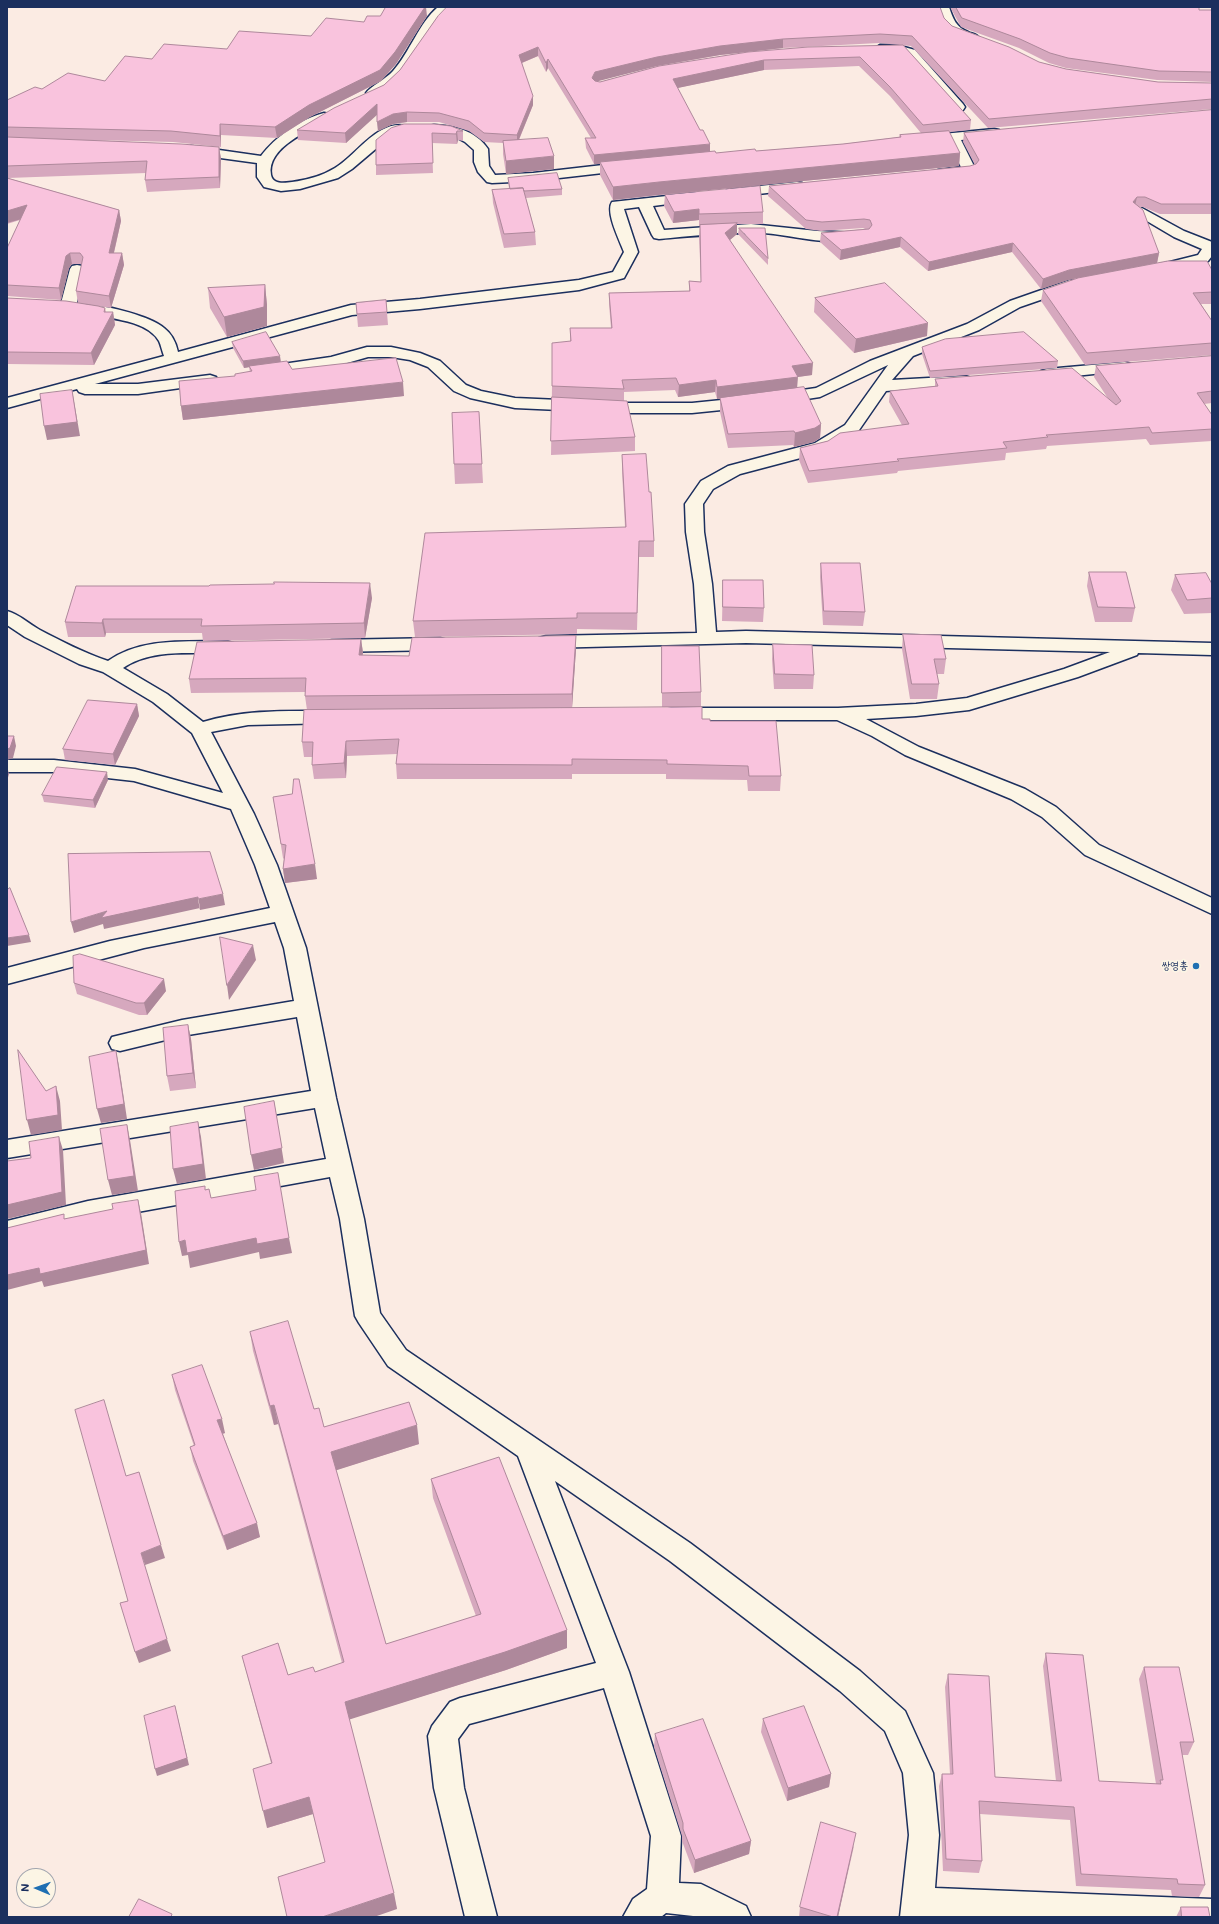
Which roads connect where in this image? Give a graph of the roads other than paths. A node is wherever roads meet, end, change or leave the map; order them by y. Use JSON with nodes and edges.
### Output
{"nodes":[{"id":1,"x":448,"y":7,"type":"edge"},
{"id":2,"x":943,"y":7,"type":"edge"},
{"id":3,"x":983,"y":42,"type":"edge"},
{"id":4,"x":866,"y":50,"type":"edge"},
{"id":5,"x":358,"y":100,"type":"edge"},
{"id":6,"x":334,"y":112,"type":"edge"},
{"id":7,"x":1006,"y":132,"type":"edge"},
{"id":8,"x":983,"y":134,"type":"junction"},
{"id":9,"x":952,"y":137,"type":"junction"},
{"id":10,"x":912,"y":141,"type":"edge"},
{"id":11,"x":176,"y":149,"type":"edge"},
{"id":12,"x":263,"y":160,"type":"junction"},
{"id":13,"x":644,"y":165,"type":"edge"},
{"id":14,"x":930,"y":174,"type":"edge"},
{"id":15,"x":811,"y":185,"type":"edge"},
{"id":16,"x":644,"y":202,"type":"junction"},
{"id":17,"x":1140,"y":211,"type":"edge"},
{"id":18,"x":863,"y":234,"type":"edge"},
{"id":19,"x":1210,"y":252,"type":"edge"},
{"id":20,"x":76,"y":269,"type":"dead end"},
{"id":21,"x":1148,"y":270,"type":"edge"},
{"id":22,"x":1088,"y":281,"type":"edge"},
{"id":23,"x":907,"y":353,"type":"junction"},
{"id":24,"x":173,"y":358,"type":"junction"},
{"id":25,"x":1143,"y":366,"type":"edge"},
{"id":26,"x":248,"y":374,"type":"edge"},
{"id":27,"x":1031,"y":375,"type":"edge"},
{"id":28,"x":224,"y":378,"type":"edge"},
{"id":29,"x":977,"y":380,"type":"edge"},
{"id":30,"x":880,"y":386,"type":"junction"},
{"id":31,"x":69,"y":387,"type":"junction"},
{"id":32,"x":7,"y":403,"type":"edge"},
{"id":33,"x":7,"y":617,"type":"edge"},
{"id":34,"x":707,"y":637,"type":"junction"},
{"id":35,"x":532,"y":643,"type":"edge"},
{"id":36,"x":455,"y":644,"type":"edge"},
{"id":37,"x":315,"y":646,"type":"edge"},
{"id":38,"x":246,"y":647,"type":"edge"},
{"id":39,"x":1140,"y":647,"type":"junction"},
{"id":40,"x":1212,"y":649,"type":"edge"},
{"id":41,"x":110,"y":668,"type":"junction"},
{"id":42,"x":652,"y":714,"type":"edge"},
{"id":43,"x":838,"y":714,"type":"junction"},
{"id":44,"x":349,"y":716,"type":"edge"},
{"id":45,"x":200,"y":729,"type":"junction"},
{"id":46,"x":7,"y":766,"type":"edge"},
{"id":47,"x":238,"y":804,"type":"junction"},
{"id":48,"x":1212,"y":907,"type":"edge"},
{"id":49,"x":283,"y":913,"type":"junction"},
{"id":50,"x":7,"y":976,"type":"edge"},
{"id":51,"x":307,"y":1007,"type":"junction"},
{"id":52,"x":120,"y":1043,"type":"dead end"},
{"id":53,"x":324,"y":1098,"type":"junction"},
{"id":54,"x":7,"y":1149,"type":"edge"},
{"id":55,"x":340,"y":1166,"type":"junction"},
{"id":56,"x":7,"y":1231,"type":"edge"},
{"id":57,"x":529,"y":1448,"type":"junction"},
{"id":58,"x":614,"y":1672,"type":"junction"},
{"id":59,"x":662,"y":1897,"type":"junction"},
{"id":60,"x":916,"y":1910,"type":"edge"},
{"id":61,"x":1212,"y":1915,"type":"edge"},
{"id":62,"x":481,"y":1917,"type":"edge"},
{"id":63,"x":639,"y":1917,"type":"edge"},
{"id":64,"x":735,"y":1917,"type":"edge"}],
"edges":[{"from":1,"to":5,"type":"street"},
{"from":2,"to":3,"type":"street"},
{"from":4,"to":8,"type":"street"},
{"from":6,"to":12,"type":"street"},
{"from":7,"to":8,"type":"street"},
{"from":8,"to":9,"type":"street"},
{"from":9,"to":10,"type":"street"},
{"from":9,"to":14,"type":"street"},
{"from":11,"to":12,"type":"street"},
{"from":12,"to":13,"type":"street"},
{"from":15,"to":16,"type":"street"},
{"from":16,"to":18,"type":"street"},
{"from":16,"to":24,"type":"street"},
{"from":17,"to":19,"type":"street"},
{"from":19,"to":21,"type":"street"},
{"from":20,"to":24,"type":"street"},
{"from":22,"to":23,"type":"street"},
{"from":23,"to":26,"type":"street"},
{"from":23,"to":30,"type":"street"},
{"from":24,"to":31,"type":"street"},
{"from":25,"to":27,"type":"street"},
{"from":28,"to":31,"type":"street"},
{"from":29,"to":30,"type":"street"},
{"from":30,"to":34,"type":"street"},
{"from":31,"to":32,"type":"street"},
{"from":33,"to":41,"type":"street"},
{"from":34,"to":35,"type":"street"},
{"from":34,"to":39,"type":"street"},
{"from":36,"to":37,"type":"street"},
{"from":38,"to":41,"type":"street"},
{"from":39,"to":40,"type":"street"},
{"from":39,"to":43,"type":"street"},
{"from":41,"to":45,"type":"street"},
{"from":42,"to":43,"type":"street"},
{"from":43,"to":48,"type":"street"},
{"from":44,"to":45,"type":"street"},
{"from":45,"to":47,"type":"street"},
{"from":46,"to":47,"type":"street"},
{"from":47,"to":49,"type":"street"},
{"from":49,"to":50,"type":"street"},
{"from":49,"to":51,"type":"street"},
{"from":51,"to":52,"type":"street"},
{"from":51,"to":53,"type":"street"},
{"from":53,"to":54,"type":"street"},
{"from":53,"to":55,"type":"street"},
{"from":55,"to":56,"type":"street"},
{"from":55,"to":57,"type":"street"},
{"from":57,"to":58,"type":"street"},
{"from":57,"to":60,"type":"street"},
{"from":58,"to":59,"type":"street"},
{"from":58,"to":62,"type":"street"},
{"from":59,"to":63,"type":"street"},
{"from":59,"to":64,"type":"street"},
{"from":60,"to":61,"type":"street"}]}
